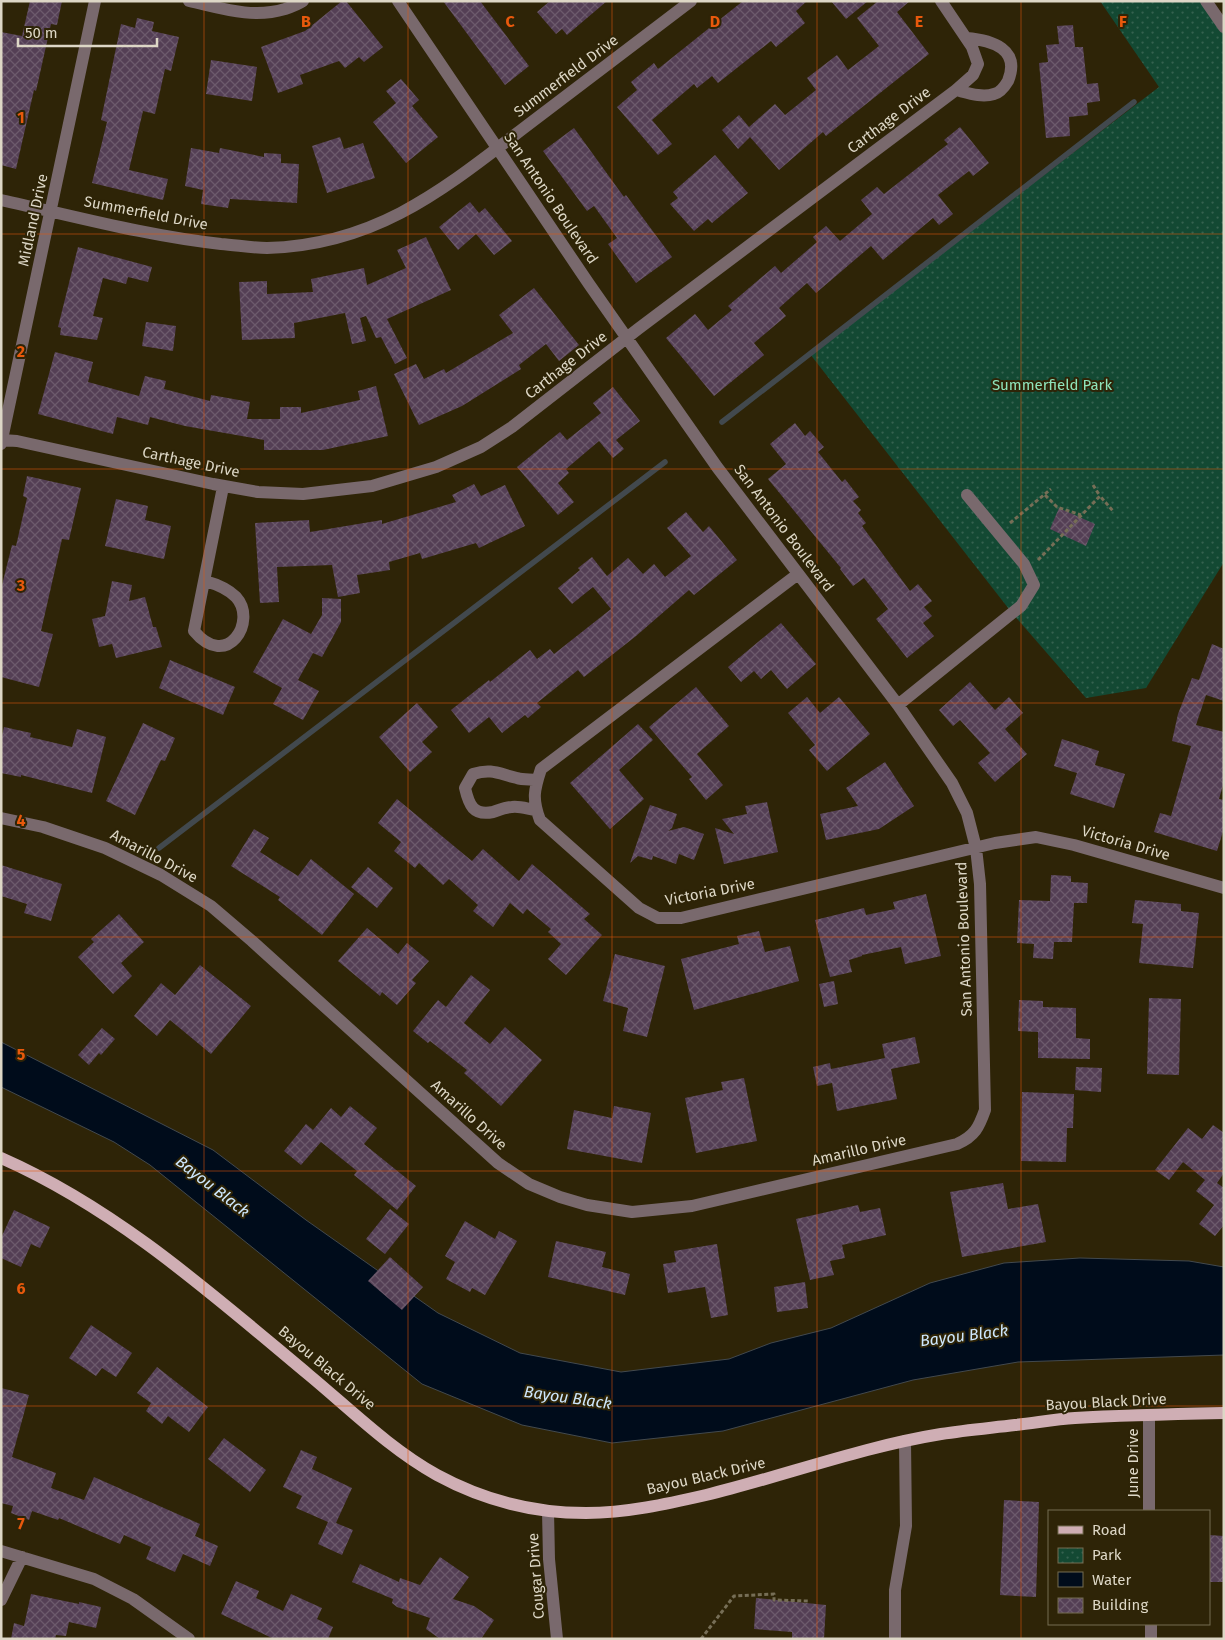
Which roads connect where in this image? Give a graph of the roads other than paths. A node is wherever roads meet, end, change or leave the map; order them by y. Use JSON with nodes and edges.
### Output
{"nodes":[{"id":1,"x":95,"y":1,"type":"edge"},
{"id":2,"x":189,"y":1,"type":"edge"},
{"id":3,"x":303,"y":1,"type":"edge"},
{"id":4,"x":398,"y":1,"type":"edge"},
{"id":5,"x":691,"y":1,"type":"edge"},
{"id":6,"x":941,"y":1,"type":"edge"},
{"id":7,"x":1206,"y":1,"type":"edge"},
{"id":8,"x":1224,"y":27,"type":"edge"},
{"id":9,"x":966,"y":38,"type":"junction"},
{"id":10,"x":956,"y":90,"type":"junction"},
{"id":11,"x":497,"y":148,"type":"junction"},
{"id":12,"x":1,"y":200,"type":"edge"},
{"id":13,"x":51,"y":212,"type":"junction"},
{"id":14,"x":627,"y":337,"type":"junction"},
{"id":15,"x":2,"y":442,"type":"edge"},
{"id":16,"x":224,"y":486,"type":"junction"},
{"id":17,"x":967,"y":495,"type":"dead end"},
{"id":18,"x":798,"y":574,"type":"junction"},
{"id":19,"x":205,"y":582,"type":"junction"},
{"id":20,"x":898,"y":705,"type":"junction"},
{"id":21,"x":537,"y":780,"type":"junction"},
{"id":22,"x":536,"y":810,"type":"junction"},
{"id":23,"x":1,"y":818,"type":"edge"},
{"id":24,"x":976,"y":848,"type":"junction"},
{"id":25,"x":1224,"y":888,"type":"edge"},
{"id":26,"x":979,"y":1126,"type":"joint"},
{"id":27,"x":1,"y":1158,"type":"edge"},
{"id":28,"x":1224,"y":1413,"type":"edge"},
{"id":29,"x":1149,"y":1415,"type":"junction"},
{"id":30,"x":905,"y":1441,"type":"junction"},
{"id":31,"x":1149,"y":1510,"type":"edge"},
{"id":32,"x":548,"y":1511,"type":"junction"},
{"id":33,"x":1,"y":1552,"type":"edge"},
{"id":34,"x":22,"y":1557,"type":"junction"},
{"id":35,"x":1,"y":1600,"type":"edge"},
{"id":36,"x":1151,"y":1625,"type":"edge"},
{"id":37,"x":189,"y":1639,"type":"edge"},
{"id":38,"x":557,"y":1639,"type":"edge"},
{"id":39,"x":895,"y":1639,"type":"edge"},
{"id":40,"x":1151,"y":1639,"type":"edge"}],
"edges":[{"from":1,"to":13,"type":"street","name":"Midland Drive"},
{"from":2,"to":3,"type":"street"},
{"from":4,"to":11,"type":"street","name":"San Antonio Boulevard"},
{"from":5,"to":11,"type":"street","name":"Summerfield Drive"},
{"from":6,"to":9,"type":"street"},
{"from":7,"to":8,"type":"street"},
{"from":9,"to":10,"type":"street","name":"Carthage Drive"},
{"from":9,"to":10,"type":"street"},
{"from":10,"to":14,"type":"street","name":"Carthage Drive"},
{"from":11,"to":13,"type":"street","name":"Summerfield Drive"},
{"from":11,"to":14,"type":"street","name":"San Antonio Boulevard"},
{"from":12,"to":13,"type":"street","name":"Summerfield Drive"},
{"from":13,"to":15,"type":"street","name":"Midland Drive"},
{"from":14,"to":16,"type":"street","name":"Carthage Drive"},
{"from":14,"to":18,"type":"street","name":"San Antonio Boulevard"},
{"from":15,"to":16,"type":"street","name":"Carthage Drive"},
{"from":16,"to":19,"type":"street"},
{"from":17,"to":20,"type":"street"},
{"from":18,"to":20,"type":"street","name":"San Antonio Boulevard"},
{"from":18,"to":21,"type":"street"},
{"from":19,"to":19,"type":"street"},
{"from":20,"to":24,"type":"street","name":"San Antonio Boulevard"},
{"from":21,"to":22,"type":"street"},
{"from":21,"to":22,"type":"street"},
{"from":22,"to":24,"type":"street","name":"Victoria Drive"},
{"from":23,"to":26,"type":"street","name":"Amarillo Drive"},
{"from":24,"to":25,"type":"street","name":"Victoria Drive"},
{"from":24,"to":26,"type":"street","name":"San Antonio Boulevard"},
{"from":27,"to":32,"type":"main road","name":"Bayou Black Drive"},
{"from":28,"to":29,"type":"main road","name":"Bayou Black Drive"},
{"from":29,"to":30,"type":"main road","name":"Bayou Black Drive"},
{"from":29,"to":31,"type":"street","name":"June Drive"},
{"from":30,"to":32,"type":"main road","name":"Bayou Black Drive"},
{"from":30,"to":39,"type":"street"},
{"from":32,"to":38,"type":"street","name":"Cougar Drive"},
{"from":33,"to":34,"type":"street"},
{"from":34,"to":35,"type":"street"},
{"from":34,"to":37,"type":"street"},
{"from":36,"to":40,"type":"street"}]}
